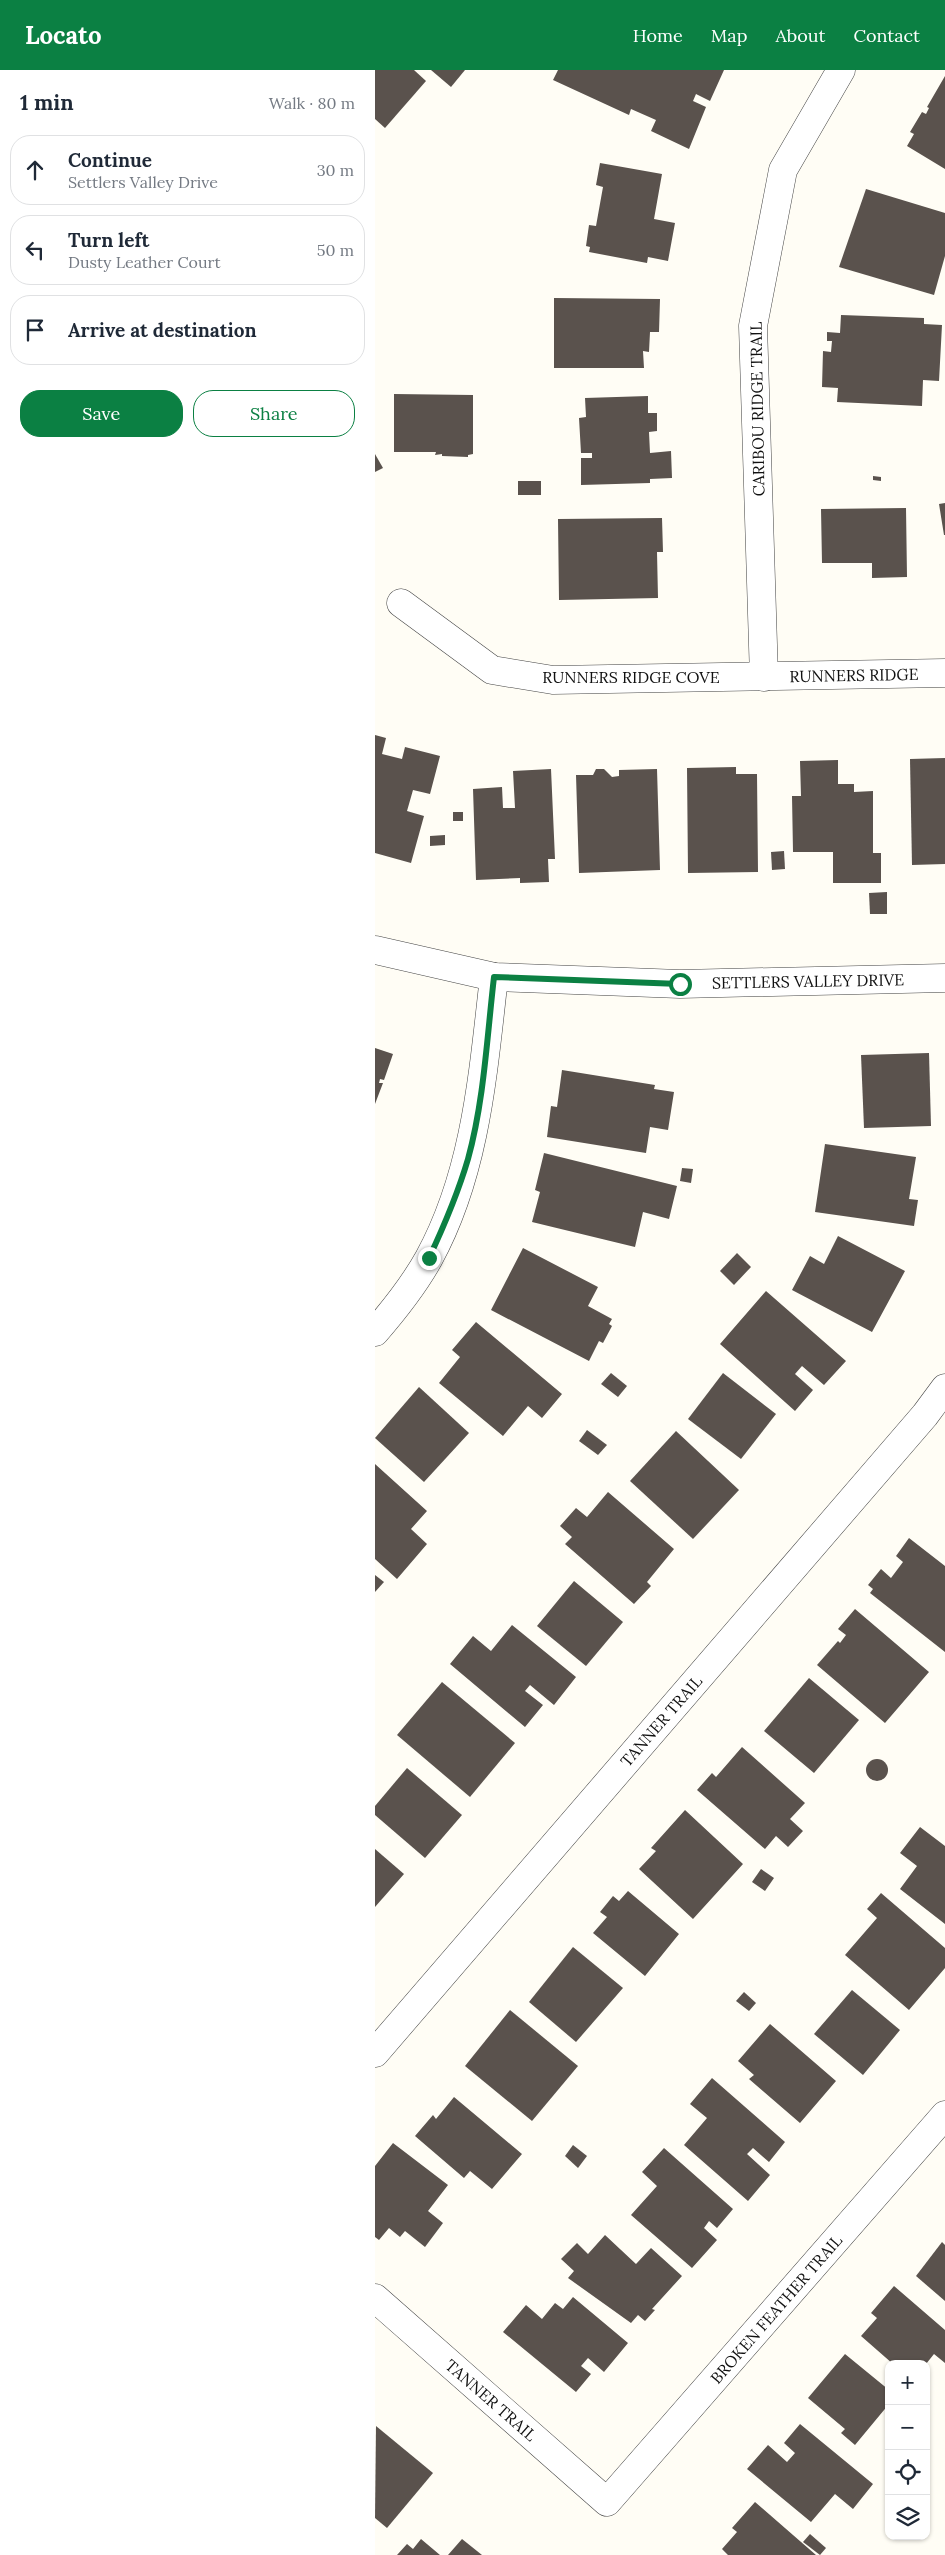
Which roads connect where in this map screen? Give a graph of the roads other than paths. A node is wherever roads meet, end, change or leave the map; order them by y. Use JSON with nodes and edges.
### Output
{"nodes":[{"id":1,"x":841,"y":70,"type":"edge"},
{"id":2,"x":401,"y":603,"type":"dead end"},
{"id":3,"x":945,"y":673,"type":"edge"},
{"id":4,"x":764,"y":677,"type":"junction"},
{"id":5,"x":375,"y":950,"type":"edge"},
{"id":6,"x":494,"y":977,"type":"junction"},
{"id":7,"x":945,"y":978,"type":"edge"},
{"id":8,"x":375,"y":1332,"type":"edge"},
{"id":9,"x":945,"y":1388,"type":"edge"},
{"id":10,"x":375,"y":2053,"type":"edge"},
{"id":11,"x":945,"y":2115,"type":"edge"},
{"id":12,"x":375,"y":2298,"type":"edge"},
{"id":13,"x":607,"y":2502,"type":"joint"}],
"edges":[{"from":1,"to":4,"type":"street","name":"CARIBOU RIDGE TRAIL"},
{"from":2,"to":4,"type":"street","name":"RUNNERS RIDGE COVE"},
{"from":3,"to":4,"type":"street","name":"RUNNERS RIDGE"},
{"from":5,"to":6,"type":"street","name":"SETTLERS VALLEY DRIVE"},
{"from":6,"to":7,"type":"street","name":"SETTLERS VALLEY DRIVE"},
{"from":6,"to":8,"type":"street"},
{"from":9,"to":10,"type":"street","name":"TANNER TRAIL"},
{"from":11,"to":13,"type":"street","name":"BROKEN FEATHER TRAIL"},
{"from":12,"to":13,"type":"street","name":"TANNER TRAIL"}]}
